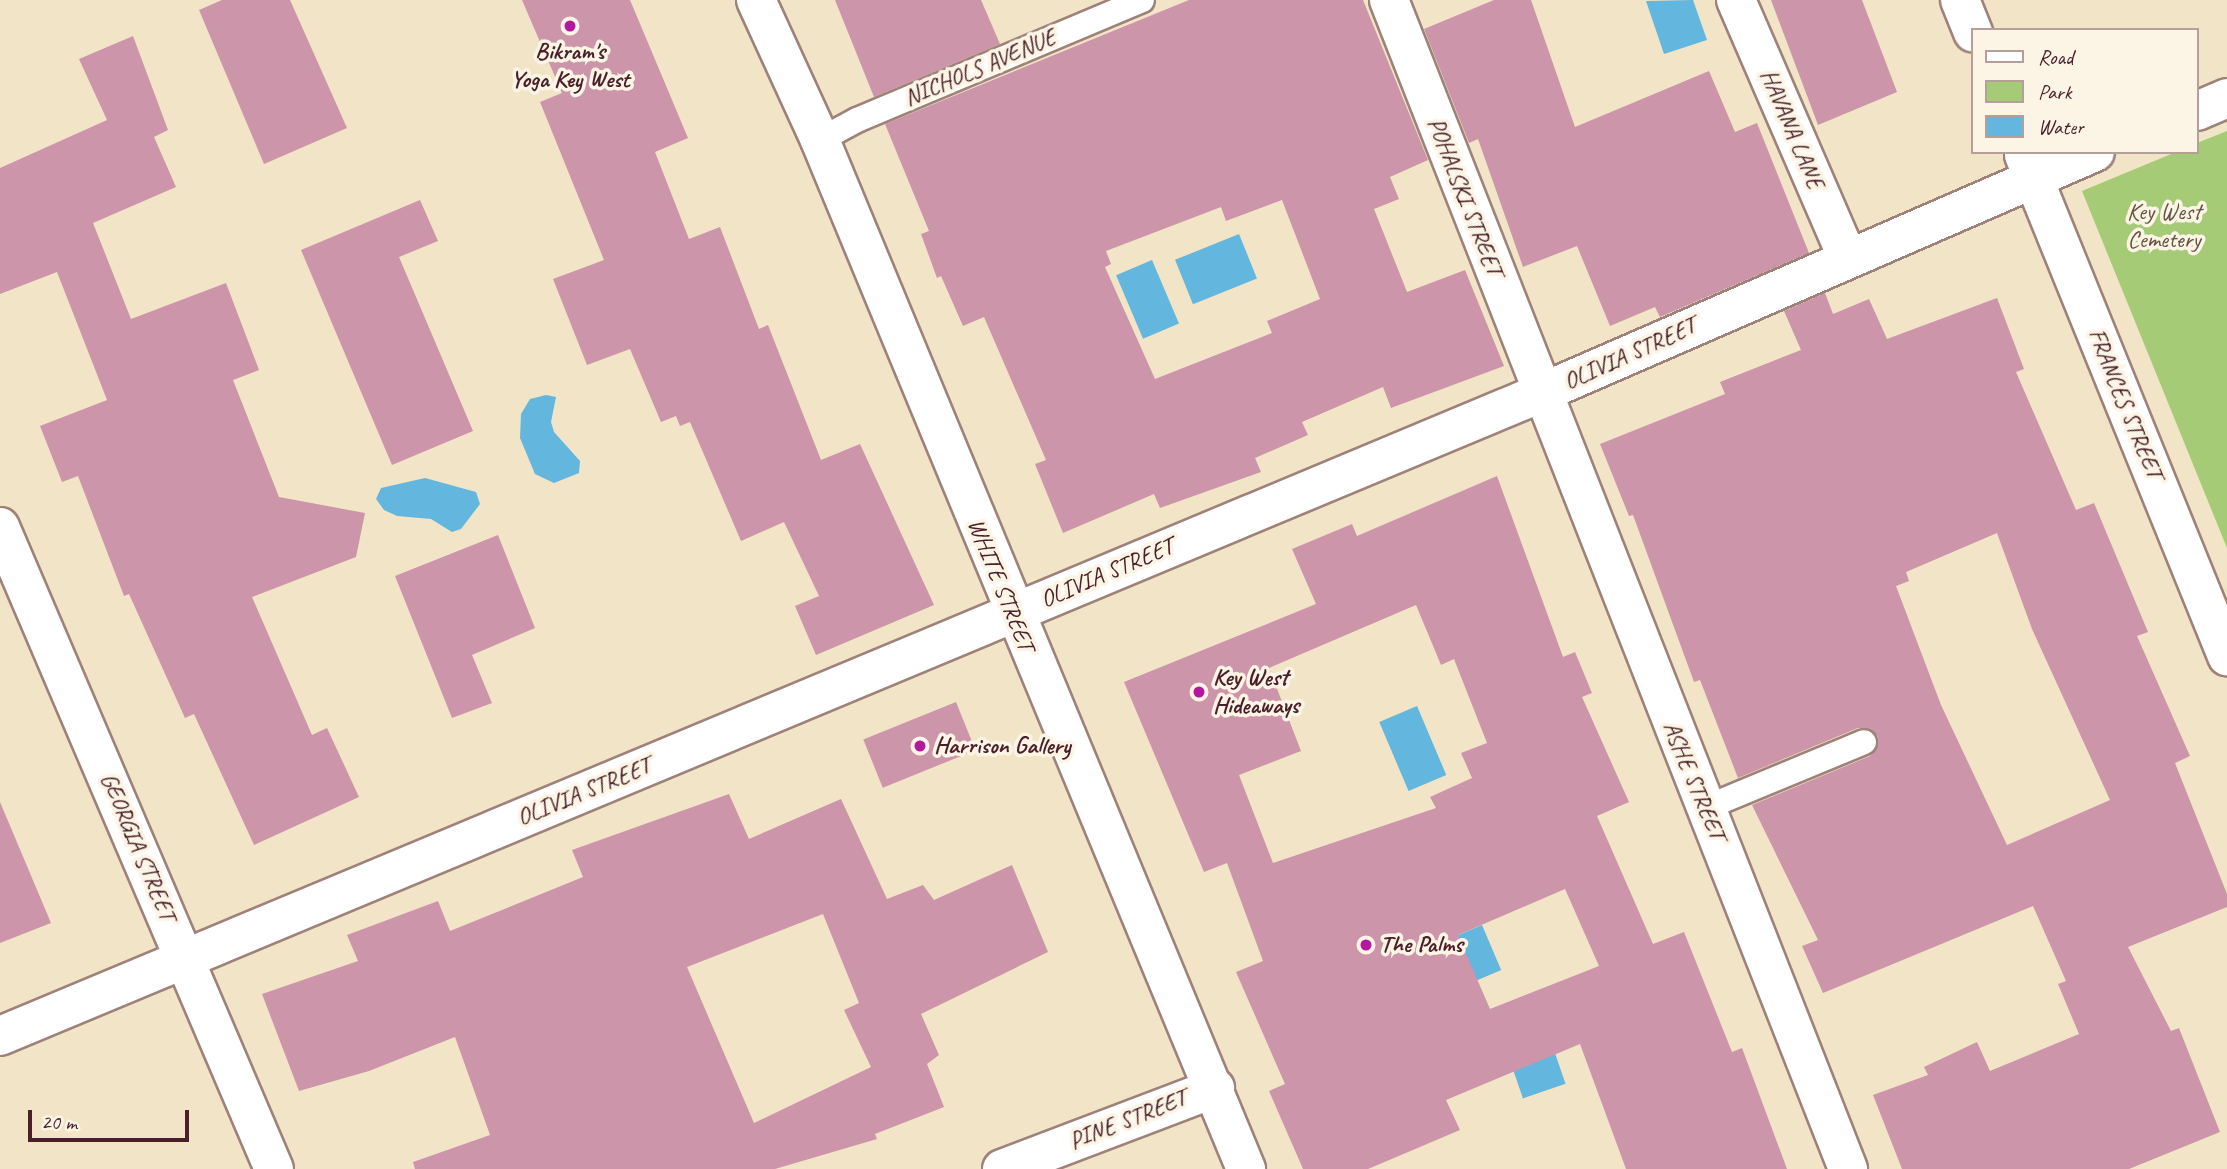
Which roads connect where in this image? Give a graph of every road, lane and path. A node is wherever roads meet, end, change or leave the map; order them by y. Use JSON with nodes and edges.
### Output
{"nodes":[{"id":1,"x":756,"y":0,"type":"edge"},
{"id":2,"x":1142,"y":0,"type":"edge"},
{"id":3,"x":1389,"y":0,"type":"edge"},
{"id":4,"x":1736,"y":0,"type":"edge"},
{"id":5,"x":1960,"y":0,"type":"edge"},
{"id":6,"x":1972,"y":30,"type":"edge"},
{"id":7,"x":2227,"y":99,"type":"edge"},
{"id":8,"x":2199,"y":110,"type":"edge"},
{"id":9,"x":820,"y":140,"type":"junction"},
{"id":10,"x":2084,"y":154,"type":"edge"},
{"id":11,"x":2028,"y":164,"type":"edge"},
{"id":12,"x":1848,"y":258,"type":"junction"},
{"id":13,"x":1541,"y":393,"type":"junction"},
{"id":14,"x":0,"y":527,"type":"edge"},
{"id":15,"x":1013,"y":615,"type":"junction"},
{"id":16,"x":2227,"y":656,"type":"edge"},
{"id":17,"x":1864,"y":742,"type":"dead end"},
{"id":18,"x":1705,"y":808,"type":"junction"},
{"id":19,"x":186,"y":956,"type":"junction"},
{"id":20,"x":0,"y":1036,"type":"edge"},
{"id":21,"x":1215,"y":1088,"type":"junction"},
{"id":22,"x":274,"y":1169,"type":"edge"},
{"id":23,"x":1002,"y":1169,"type":"edge"},
{"id":24,"x":1246,"y":1169,"type":"edge"},
{"id":25,"x":1847,"y":1169,"type":"edge"}],
"edges":[{"from":1,"to":9,"type":"street","name":"WHITE STREET"},
{"from":2,"to":9,"type":"lane","name":"NICHOLS AVENUE"},
{"from":3,"to":13,"type":"street","name":"POHALSKI STREET"},
{"from":4,"to":12,"type":"street","name":"HAVANA LANE"},
{"from":5,"to":6,"type":"street"},
{"from":7,"to":8,"type":"street"},
{"from":9,"to":15,"type":"street","name":"WHITE STREET"},
{"from":10,"to":11,"type":"street","name":"OLIVIA STREET"},
{"from":11,"to":12,"type":"street","name":"OLIVIA STREET"},
{"from":11,"to":16,"type":"street","name":"FRANCES STREET"},
{"from":12,"to":13,"type":"street","name":"OLIVIA STREET"},
{"from":13,"to":15,"type":"street","name":"OLIVIA STREET"},
{"from":13,"to":18,"type":"street","name":"ASHE STREET"},
{"from":14,"to":19,"type":"street","name":"GEORGIA STREET"},
{"from":15,"to":19,"type":"street","name":"OLIVIA STREET"},
{"from":15,"to":21,"type":"street","name":"WHITE STREET"},
{"from":17,"to":18,"type":"lane"},
{"from":18,"to":25,"type":"street","name":"ASHE STREET"},
{"from":19,"to":20,"type":"street","name":"OLIVIA STREET"},
{"from":19,"to":22,"type":"street","name":"GEORGIA STREET"},
{"from":21,"to":23,"type":"street","name":"PINE STREET"},
{"from":21,"to":24,"type":"street","name":"WHITE STREET"}]}
